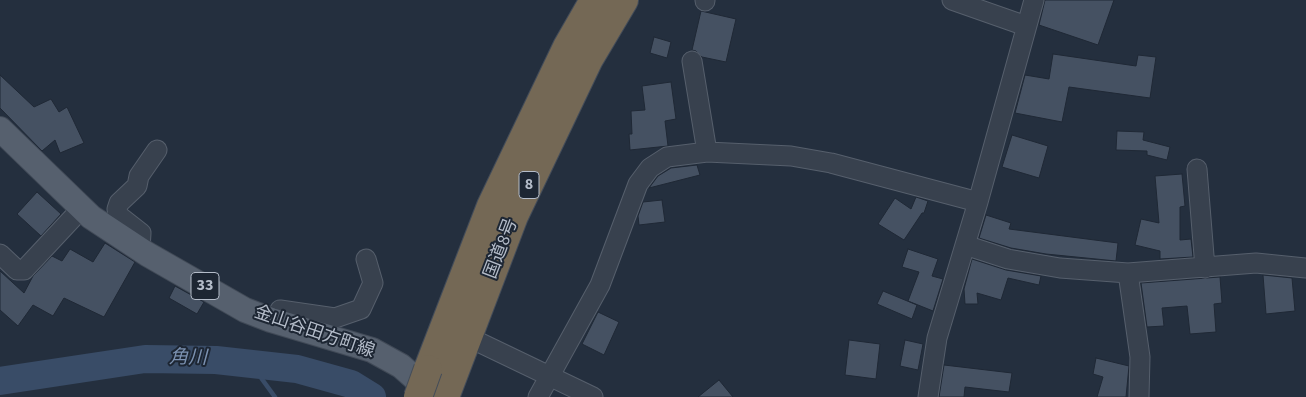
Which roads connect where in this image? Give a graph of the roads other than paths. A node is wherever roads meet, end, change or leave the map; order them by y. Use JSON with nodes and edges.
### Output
{"nodes":[{"id":1,"x":594,"y":0,"type":"edge"},
{"id":2,"x":624,"y":0,"type":"edge"},
{"id":3,"x":952,"y":0,"type":"edge"},
{"id":4,"x":1034,"y":0,"type":"edge"},
{"id":5,"x":1026,"y":26,"type":"junction"},
{"id":6,"x":692,"y":61,"type":"dead end"},
{"id":7,"x":0,"y":129,"type":"edge"},
{"id":8,"x":157,"y":150,"type":"dead end"},
{"id":9,"x":707,"y":152,"type":"junction"},
{"id":10,"x":1197,"y":169,"type":"dead end"},
{"id":11,"x":978,"y":202,"type":"junction"},
{"id":12,"x":82,"y":208,"type":"junction"},
{"id":13,"x":965,"y":245,"type":"junction"},
{"id":14,"x":140,"y":249,"type":"junction"},
{"id":15,"x":0,"y":254,"type":"edge"},
{"id":16,"x":366,"y":259,"type":"dead end"},
{"id":17,"x":1205,"y":268,"type":"junction"},
{"id":18,"x":1306,"y":268,"type":"edge"},
{"id":19,"x":1128,"y":273,"type":"junction"},
{"id":20,"x":275,"y":322,"type":"junction"},
{"id":21,"x":468,"y":337,"type":"junction"},
{"id":22,"x":548,"y":377,"type":"junction"},
{"id":23,"x":440,"y":385,"type":"edge"},
{"id":24,"x":418,"y":397,"type":"edge"},
{"id":25,"x":538,"y":397,"type":"edge"},
{"id":26,"x":593,"y":397,"type":"edge"},
{"id":27,"x":928,"y":397,"type":"edge"},
{"id":28,"x":1139,"y":397,"type":"edge"}],
"edges":[{"from":1,"to":23,"type":"highway","name":"国道8号","number":"8"},
{"from":2,"to":21,"type":"highway","name":"国道8号","number":"8"},
{"from":3,"to":5,"type":"street"},
{"from":4,"to":5,"type":"street"},
{"from":5,"to":11,"type":"street"},
{"from":6,"to":9,"type":"street"},
{"from":7,"to":12,"type":"main road","name":"金山谷田方町線","number":"33"},
{"from":8,"to":14,"type":"street"},
{"from":9,"to":11,"type":"street"},
{"from":9,"to":22,"type":"street"},
{"from":10,"to":17,"type":"street"},
{"from":11,"to":13,"type":"street"},
{"from":12,"to":14,"type":"main road","name":"金山谷田方町線","number":"33"},
{"from":12,"to":15,"type":"street"},
{"from":13,"to":19,"type":"street"},
{"from":13,"to":27,"type":"street"},
{"from":14,"to":20,"type":"main road","name":"金山谷田方町線","number":"33"},
{"from":16,"to":20,"type":"street"},
{"from":17,"to":18,"type":"street"},
{"from":17,"to":19,"type":"street"},
{"from":19,"to":28,"type":"street"},
{"from":20,"to":23,"type":"main road","name":"金山谷田方町線","number":"33"},
{"from":21,"to":22,"type":"street"},
{"from":21,"to":23,"type":"highway","name":"国道8号","number":"8"},
{"from":22,"to":25,"type":"street"},
{"from":22,"to":26,"type":"street"},
{"from":23,"to":24,"type":"highway","name":"国道8号","number":"8","bridge":true}]}
